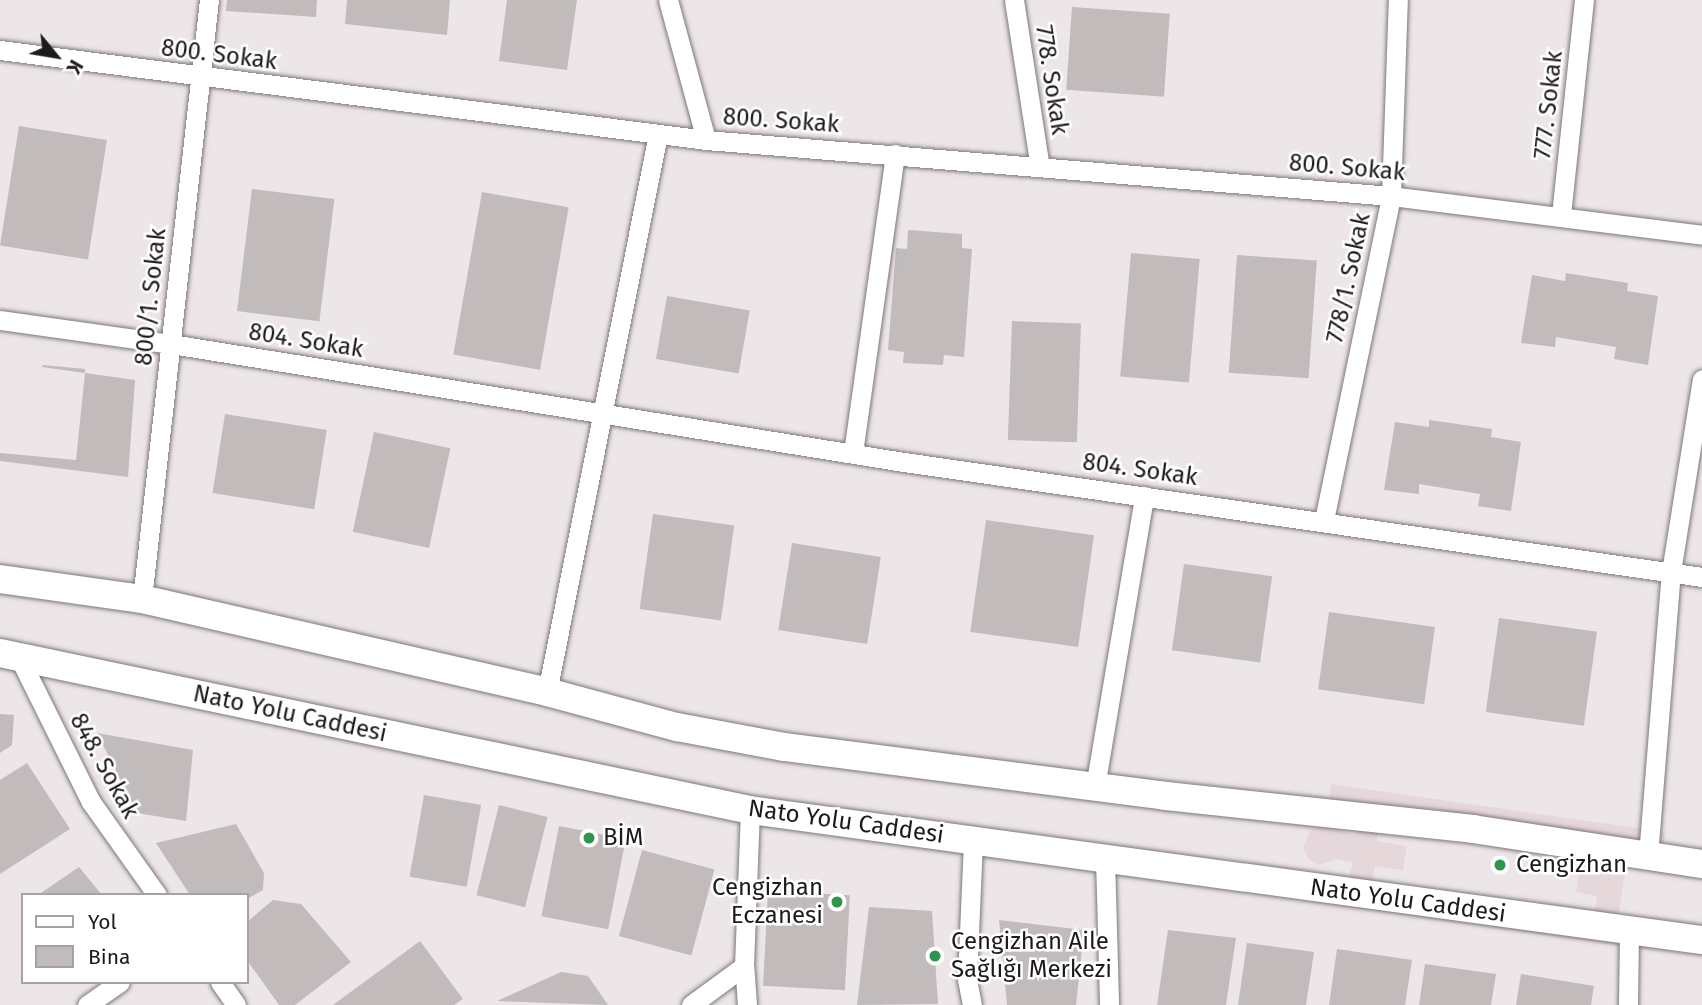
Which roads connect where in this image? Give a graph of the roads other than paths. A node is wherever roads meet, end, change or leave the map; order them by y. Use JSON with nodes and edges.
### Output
{"nodes":[{"id":1,"x":209,"y":0,"type":"edge"},
{"id":2,"x":668,"y":0,"type":"edge"},
{"id":3,"x":1014,"y":0,"type":"edge"},
{"id":4,"x":1398,"y":0,"type":"edge"},
{"id":5,"x":1584,"y":0,"type":"edge"},
{"id":6,"x":0,"y":50,"type":"edge"},
{"id":7,"x":199,"y":78,"type":"junction"},
{"id":8,"x":658,"y":134,"type":"junction"},
{"id":9,"x":706,"y":140,"type":"junction"},
{"id":10,"x":895,"y":154,"type":"junction"},
{"id":11,"x":1040,"y":167,"type":"junction"},
{"id":12,"x":1391,"y":196,"type":"junction"},
{"id":13,"x":1562,"y":215,"type":"junction"},
{"id":14,"x":1702,"y":234,"type":"edge"},
{"id":15,"x":0,"y":320,"type":"edge"},
{"id":16,"x":171,"y":344,"type":"junction"},
{"id":17,"x":1702,"y":379,"type":"edge"},
{"id":18,"x":1700,"y":400,"type":"edge"},
{"id":19,"x":603,"y":414,"type":"junction"},
{"id":20,"x":853,"y":453,"type":"junction"},
{"id":21,"x":1144,"y":496,"type":"junction"},
{"id":22,"x":1324,"y":520,"type":"junction"},
{"id":23,"x":1671,"y":572,"type":"junction"},
{"id":24,"x":1702,"y":577,"type":"edge"},
{"id":25,"x":0,"y":579,"type":"edge"},
{"id":26,"x":142,"y":599,"type":"junction"},
{"id":27,"x":9,"y":654,"type":"edge"},
{"id":28,"x":547,"y":692,"type":"junction"},
{"id":29,"x":1095,"y":787,"type":"junction"},
{"id":30,"x":750,"y":810,"type":"junction"},
{"id":31,"x":973,"y":840,"type":"junction"},
{"id":32,"x":1648,"y":856,"type":"junction"},
{"id":33,"x":1105,"y":858,"type":"junction"},
{"id":34,"x":1702,"y":864,"type":"edge"},
{"id":35,"x":156,"y":893,"type":"edge"},
{"id":36,"x":1629,"y":930,"type":"junction"},
{"id":37,"x":1702,"y":940,"type":"edge"},
{"id":38,"x":744,"y":966,"type":"junction"},
{"id":39,"x":117,"y":984,"type":"edge"},
{"id":40,"x":221,"y":984,"type":"edge"},
{"id":41,"x":87,"y":1005,"type":"edge"},
{"id":42,"x":236,"y":1005,"type":"edge"},
{"id":43,"x":691,"y":1005,"type":"edge"},
{"id":44,"x":747,"y":1005,"type":"edge"},
{"id":45,"x":972,"y":1005,"type":"edge"},
{"id":46,"x":1109,"y":1005,"type":"edge"},
{"id":47,"x":1628,"y":1005,"type":"edge"}],
"edges":[{"from":1,"to":7,"type":"street","name":"800/1. Sokak"},
{"from":2,"to":9,"type":"street"},
{"from":3,"to":11,"type":"street","name":"778. Sokak"},
{"from":4,"to":12,"type":"street","name":"778/1. Sokak"},
{"from":5,"to":13,"type":"street","name":"777. Sokak"},
{"from":6,"to":7,"type":"street","name":"800. Sokak"},
{"from":7,"to":8,"type":"street","name":"800. Sokak"},
{"from":7,"to":16,"type":"street","name":"800/1. Sokak"},
{"from":8,"to":9,"type":"street","name":"800. Sokak"},
{"from":8,"to":19,"type":"street"},
{"from":9,"to":10,"type":"street","name":"800. Sokak"},
{"from":10,"to":11,"type":"street","name":"800. Sokak"},
{"from":10,"to":20,"type":"street"},
{"from":11,"to":12,"type":"street","name":"800. Sokak"},
{"from":12,"to":13,"type":"street","name":"800. Sokak"},
{"from":12,"to":22,"type":"street","name":"778/1. Sokak"},
{"from":13,"to":14,"type":"street","name":"800. Sokak"},
{"from":15,"to":16,"type":"street","name":"804. Sokak"},
{"from":16,"to":19,"type":"street","name":"804. Sokak"},
{"from":16,"to":26,"type":"street","name":"800/1. Sokak"},
{"from":17,"to":18,"type":"street"},
{"from":18,"to":23,"type":"street"},
{"from":19,"to":20,"type":"street","name":"804. Sokak"},
{"from":19,"to":28,"type":"street"},
{"from":20,"to":21,"type":"street","name":"804. Sokak"},
{"from":21,"to":22,"type":"street","name":"804. Sokak"},
{"from":21,"to":29,"type":"street"},
{"from":22,"to":23,"type":"street","name":"804. Sokak"},
{"from":23,"to":24,"type":"street","name":"804. Sokak"},
{"from":23,"to":32,"type":"street"},
{"from":25,"to":26,"type":"main road"},
{"from":26,"to":28,"type":"main road"},
{"from":27,"to":30,"type":"main road","name":"Nato Yolu Caddesi"},
{"from":27,"to":35,"type":"street","name":"848. Sokak"},
{"from":28,"to":29,"type":"main road"},
{"from":29,"to":32,"type":"main road"},
{"from":30,"to":31,"type":"main road","name":"Nato Yolu Caddesi"},
{"from":30,"to":38,"type":"street"},
{"from":31,"to":33,"type":"main road","name":"Nato Yolu Caddesi"},
{"from":31,"to":45,"type":"street"},
{"from":32,"to":34,"type":"main road"},
{"from":33,"to":36,"type":"main road","name":"Nato Yolu Caddesi"},
{"from":33,"to":46,"type":"street"},
{"from":36,"to":37,"type":"main road","name":"Nato Yolu Caddesi"},
{"from":36,"to":47,"type":"street"},
{"from":38,"to":43,"type":"street"},
{"from":38,"to":44,"type":"street"},
{"from":39,"to":41,"type":"street"},
{"from":40,"to":42,"type":"street"}]}
